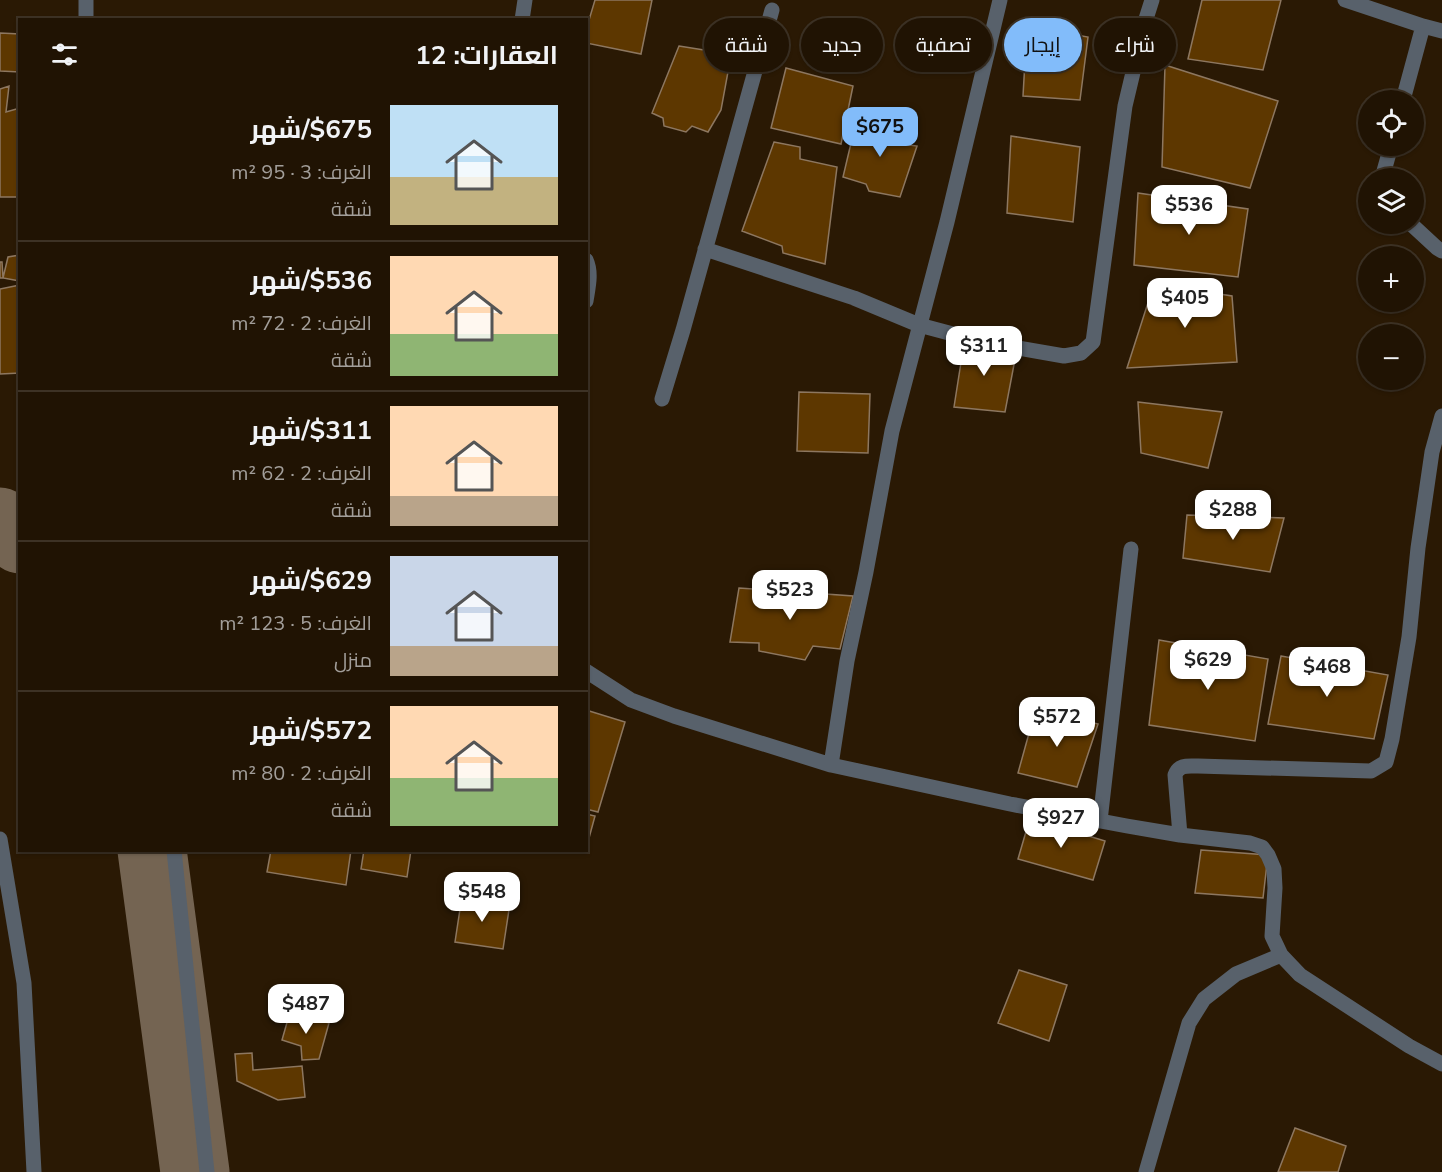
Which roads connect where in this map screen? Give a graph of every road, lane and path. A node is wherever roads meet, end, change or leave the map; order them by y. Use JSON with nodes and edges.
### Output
{"nodes":[{"id":1,"x":86,"y":0,"type":"edge"},
{"id":2,"x":525,"y":0,"type":"edge"},
{"id":3,"x":1000,"y":0,"type":"edge"},
{"id":4,"x":1152,"y":0,"type":"edge"},
{"id":5,"x":1345,"y":0,"type":"edge"},
{"id":6,"x":772,"y":10,"type":"dead end"},
{"id":7,"x":86,"y":18,"type":"edge"},
{"id":8,"x":522,"y":18,"type":"edge"},
{"id":9,"x":1423,"y":26,"type":"junction"},
{"id":10,"x":1442,"y":31,"type":"edge"},
{"id":11,"x":1406,"y":90,"type":"edge"},
{"id":12,"x":1422,"y":234,"type":"edge"},
{"id":13,"x":705,"y":249,"type":"junction"},
{"id":14,"x":1442,"y":251,"type":"edge"},
{"id":15,"x":588,"y":264,"type":"edge"},
{"id":16,"x":588,"y":287,"type":"edge"},
{"id":17,"x":919,"y":325,"type":"junction"},
{"id":18,"x":662,"y":399,"type":"dead end"},
{"id":19,"x":1442,"y":416,"type":"edge"},
{"id":20,"x":1131,"y":549,"type":"dead end"},
{"id":21,"x":588,"y":672,"type":"edge"},
{"id":22,"x":831,"y":765,"type":"junction"},
{"id":23,"x":1100,"y":821,"type":"junction"},
{"id":24,"x":1180,"y":835,"type":"junction"},
{"id":25,"x":0,"y":839,"type":"edge"},
{"id":26,"x":174,"y":852,"type":"edge"},
{"id":27,"x":1281,"y":955,"type":"junction"},
{"id":28,"x":1442,"y":1064,"type":"edge"},
{"id":29,"x":34,"y":1172,"type":"edge"},
{"id":30,"x":207,"y":1172,"type":"edge"},
{"id":31,"x":1146,"y":1172,"type":"edge"}],
"edges":[{"from":1,"to":7,"type":"street"},
{"from":2,"to":8,"type":"street"},
{"from":3,"to":17,"type":"street"},
{"from":4,"to":17,"type":"street"},
{"from":5,"to":9,"type":"street"},
{"from":6,"to":13,"type":"street"},
{"from":9,"to":10,"type":"street"},
{"from":9,"to":11,"type":"street"},
{"from":12,"to":14,"type":"street"},
{"from":13,"to":17,"type":"street"},
{"from":13,"to":18,"type":"street"},
{"from":15,"to":16,"type":"street"},
{"from":17,"to":22,"type":"street"},
{"from":19,"to":24,"type":"street"},
{"from":20,"to":23,"type":"street"},
{"from":21,"to":22,"type":"street"},
{"from":22,"to":23,"type":"street"},
{"from":23,"to":24,"type":"street"},
{"from":24,"to":27,"type":"street"},
{"from":25,"to":29,"type":"street"},
{"from":26,"to":30,"type":"street"},
{"from":27,"to":28,"type":"street"},
{"from":27,"to":31,"type":"street"}]}
